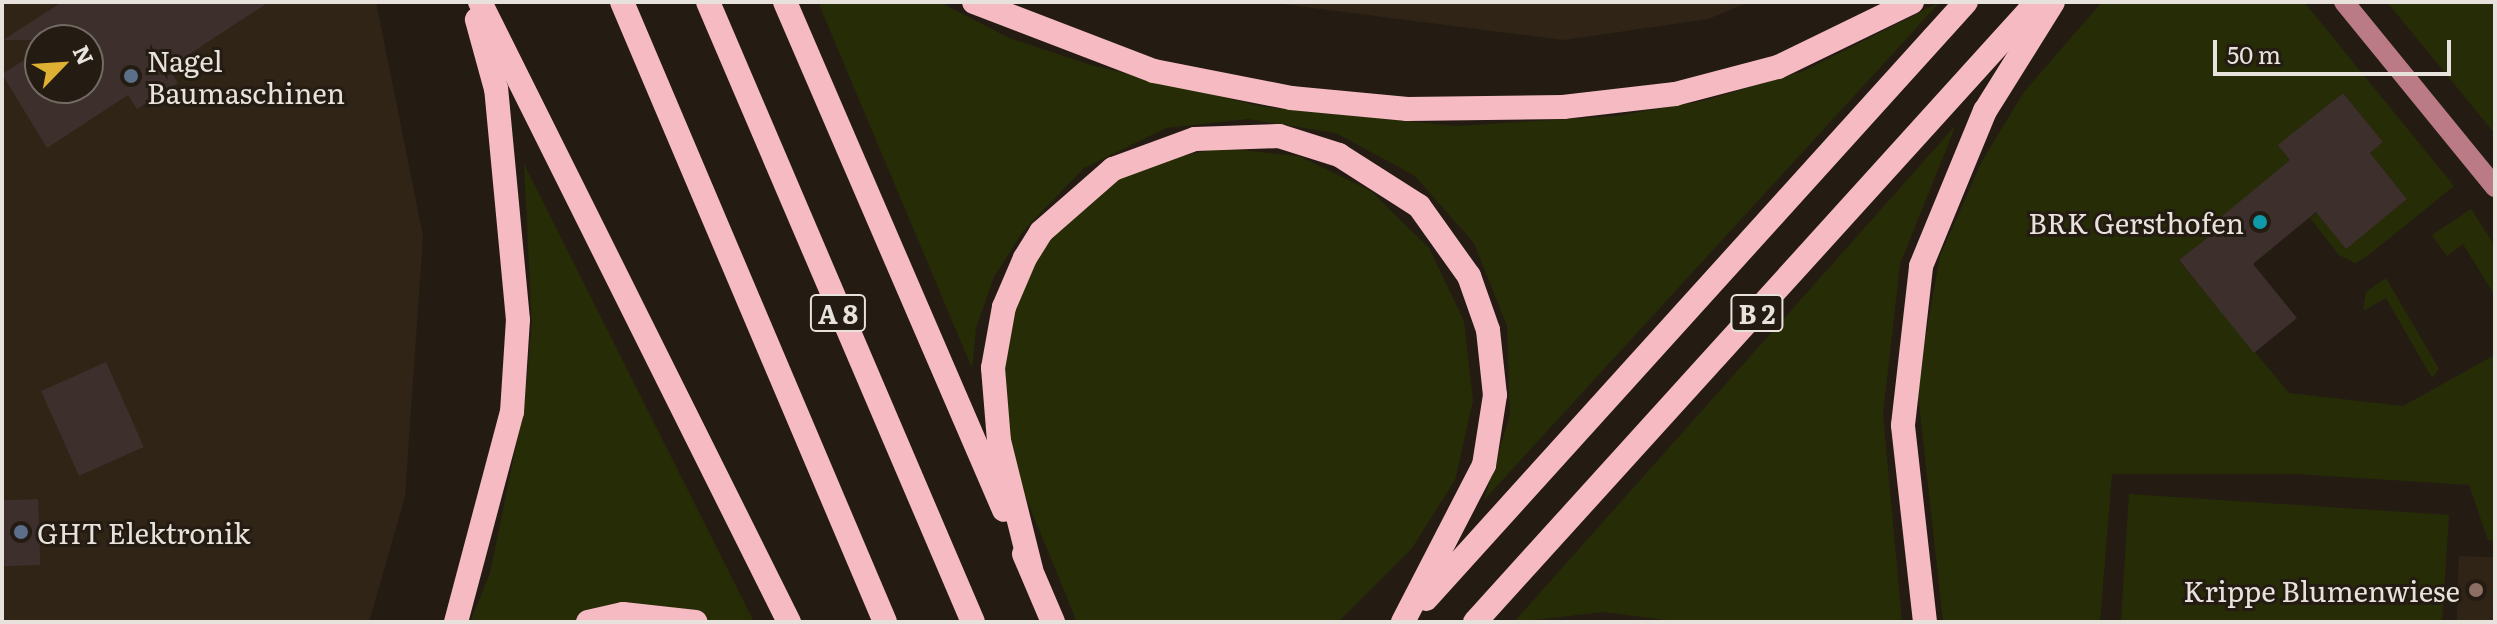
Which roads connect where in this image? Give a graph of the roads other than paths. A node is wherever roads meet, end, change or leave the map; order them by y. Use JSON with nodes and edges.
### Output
{"nodes":[{"id":1,"x":473,"y":2,"type":"edge"},
{"id":2,"x":480,"y":2,"type":"edge"},
{"id":3,"x":622,"y":2,"type":"edge"},
{"id":4,"x":708,"y":2,"type":"edge"},
{"id":5,"x":785,"y":2,"type":"edge"},
{"id":6,"x":974,"y":2,"type":"edge"},
{"id":7,"x":1912,"y":2,"type":"edge"},
{"id":8,"x":1966,"y":2,"type":"edge"},
{"id":9,"x":2037,"y":2,"type":"edge"},
{"id":10,"x":2053,"y":2,"type":"edge"},
{"id":11,"x":2344,"y":2,"type":"edge"},
{"id":12,"x":2495,"y":187,"type":"edge"},
{"id":13,"x":1031,"y":569,"type":"junction"},
{"id":14,"x":456,"y":622,"type":"edge"},
{"id":15,"x":588,"y":622,"type":"edge"},
{"id":16,"x":696,"y":622,"type":"edge"},
{"id":17,"x":789,"y":622,"type":"edge"},
{"id":18,"x":885,"y":622,"type":"edge"},
{"id":19,"x":973,"y":622,"type":"edge"},
{"id":20,"x":1053,"y":622,"type":"edge"},
{"id":21,"x":1404,"y":622,"type":"edge"},
{"id":22,"x":1475,"y":622,"type":"edge"},
{"id":23,"x":1925,"y":622,"type":"edge"}],
"edges":[{"from":1,"to":14,"type":"highway"},
{"from":2,"to":17,"type":"highway"},
{"from":3,"to":18,"type":"highway","number":"A 8"},
{"from":4,"to":19,"type":"highway","number":"A 8"},
{"from":5,"to":13,"type":"highway"},
{"from":6,"to":7,"type":"highway"},
{"from":8,"to":21,"type":"highway","number":"B 2"},
{"from":9,"to":22,"type":"highway","number":"B 2"},
{"from":10,"to":23,"type":"highway"},
{"from":11,"to":12,"type":"street"},
{"from":13,"to":20,"type":"highway"},
{"from":13,"to":21,"type":"highway"},
{"from":15,"to":16,"type":"highway"}]}
